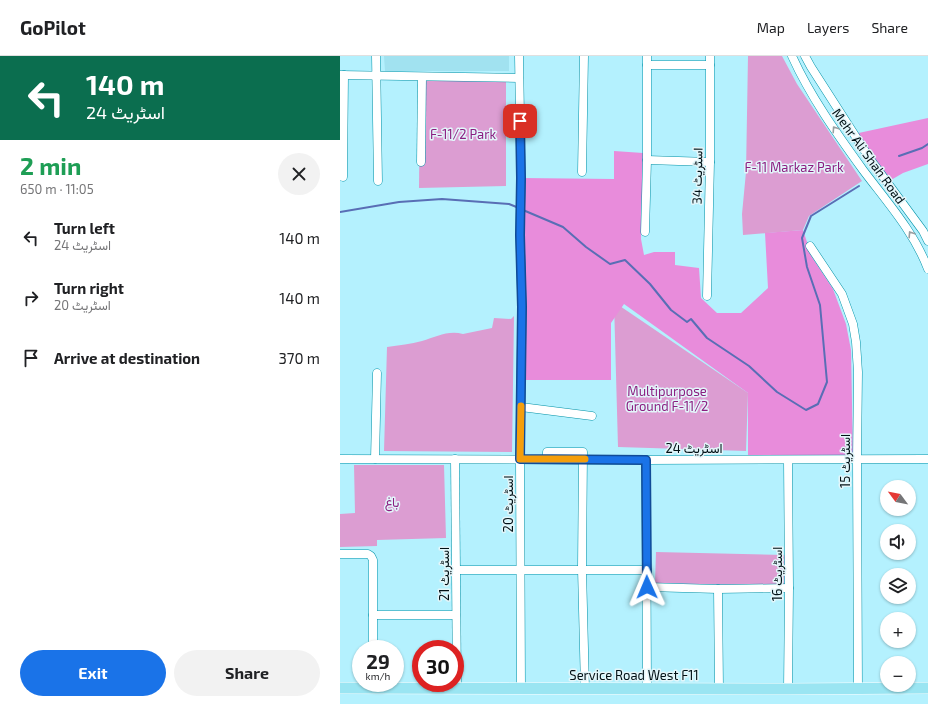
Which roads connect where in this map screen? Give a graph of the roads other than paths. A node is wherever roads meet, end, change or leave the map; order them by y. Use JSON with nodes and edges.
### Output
{"nodes":[{"id":1,"x":376,"y":56,"type":"edge"},
{"id":2,"x":519,"y":56,"type":"edge"},
{"id":3,"x":584,"y":56,"type":"edge"},
{"id":4,"x":710,"y":56,"type":"edge"},
{"id":5,"x":792,"y":56,"type":"edge"},
{"id":6,"x":805,"y":56,"type":"edge"},
{"id":7,"x":647,"y":60,"type":"edge"},
{"id":8,"x":710,"y":65,"type":"junction"},
{"id":9,"x":342,"y":75,"type":"edge"},
{"id":10,"x":376,"y":76,"type":"junction"},
{"id":11,"x":422,"y":77,"type":"junction"},
{"id":12,"x":519,"y":78,"type":"junction"},
{"id":13,"x":647,"y":160,"type":"junction"},
{"id":14,"x":421,"y":162,"type":"dead end"},
{"id":15,"x":710,"y":162,"type":"junction"},
{"id":16,"x":582,"y":172,"type":"dead end"},
{"id":17,"x":343,"y":177,"type":"dead end"},
{"id":18,"x":378,"y":181,"type":"dead end"},
{"id":19,"x":645,"y":232,"type":"dead end"},
{"id":20,"x":928,"y":241,"type":"edge"},
{"id":21,"x":810,"y":246,"type":"dead end"},
{"id":22,"x":928,"y":269,"type":"edge"},
{"id":23,"x":707,"y":296,"type":"dead end"},
{"id":24,"x":377,"y":373,"type":"dead end"},
{"id":25,"x":521,"y":407,"type":"junction"},
{"id":26,"x":592,"y":416,"type":"dead end"},
{"id":27,"x":340,"y":459,"type":"edge"},
{"id":28,"x":375,"y":459,"type":"junction"},
{"id":29,"x":455,"y":459,"type":"junction"},
{"id":30,"x":520,"y":459,"type":"junction"},
{"id":31,"x":582,"y":459,"type":"junction"},
{"id":32,"x":928,"y":459,"type":"edge"},
{"id":33,"x":646,"y":460,"type":"junction"},
{"id":34,"x":788,"y":460,"type":"junction"},
{"id":35,"x":857,"y":460,"type":"junction"},
{"id":36,"x":340,"y":554,"type":"edge"},
{"id":37,"x":456,"y":570,"type":"junction"},
{"id":38,"x":520,"y":570,"type":"junction"},
{"id":39,"x":582,"y":570,"type":"junction"},
{"id":40,"x":647,"y":570,"type":"junction"},
{"id":41,"x":647,"y":587,"type":"junction"},
{"id":42,"x":789,"y":588,"type":"junction"},
{"id":43,"x":718,"y":589,"type":"junction"},
{"id":44,"x":373,"y":615,"type":"junction"},
{"id":45,"x":456,"y":615,"type":"junction"},
{"id":46,"x":373,"y":640,"type":"edge"},
{"id":47,"x":456,"y":640,"type":"edge"},
{"id":48,"x":352,"y":687,"type":"edge"},
{"id":49,"x":340,"y":688,"type":"edge"},
{"id":50,"x":464,"y":688,"type":"edge"},
{"id":51,"x":647,"y":688,"type":"junction"},
{"id":52,"x":928,"y":688,"type":"edge"},
{"id":53,"x":521,"y":689,"type":"junction"},
{"id":54,"x":585,"y":689,"type":"junction"},
{"id":55,"x":719,"y":689,"type":"junction"},
{"id":56,"x":788,"y":689,"type":"junction"},
{"id":57,"x":858,"y":689,"type":"junction"}],
"edges":[{"from":1,"to":10,"type":"street"},
{"from":2,"to":12,"type":"street","name":"اسٹریٹ 20"},
{"from":3,"to":16,"type":"street"},
{"from":4,"to":8,"type":"street","name":"اسٹریٹ 34"},
{"from":22,"to":5,"type":"street","name":"Mehr Ali Shah Road","one_way":true},
{"from":6,"to":20,"type":"street","name":"Mehr Ali Shah Road"},
{"from":7,"to":8,"type":"street"},
{"from":7,"to":13,"type":"street"},
{"from":8,"to":15,"type":"street","name":"اسٹریٹ 34"},
{"from":9,"to":10,"type":"street"},
{"from":9,"to":17,"type":"street"},
{"from":10,"to":11,"type":"street"},
{"from":10,"to":18,"type":"street"},
{"from":11,"to":12,"type":"street"},
{"from":11,"to":14,"type":"street"},
{"from":12,"to":25,"type":"street","name":"اسٹریٹ 20"},
{"from":13,"to":15,"type":"street"},
{"from":13,"to":19,"type":"street"},
{"from":15,"to":23,"type":"street","name":"اسٹریٹ 34"},
{"from":21,"to":35,"type":"street","name":"اسٹریٹ 15"},
{"from":24,"to":28,"type":"street"},
{"from":25,"to":26,"type":"street"},
{"from":25,"to":30,"type":"street","name":"اسٹریٹ 20"},
{"from":27,"to":28,"type":"street","name":"اسٹریٹ 24"},
{"from":28,"to":29,"type":"street","name":"اسٹریٹ 24"},
{"from":29,"to":30,"type":"street","name":"اسٹریٹ 24"},
{"from":29,"to":37,"type":"street","name":"اسٹریٹ 21"},
{"from":30,"to":31,"type":"street","name":"اسٹریٹ 24"},
{"from":30,"to":38,"type":"street","name":"اسٹریٹ 20"},
{"from":31,"to":33,"type":"street","name":"اسٹریٹ 24"},
{"from":31,"to":39,"type":"street"},
{"from":32,"to":35,"type":"street","name":"اسٹریٹ 24"},
{"from":33,"to":34,"type":"street","name":"اسٹریٹ 24"},
{"from":33,"to":40,"type":"street"},
{"from":34,"to":35,"type":"street","name":"اسٹریٹ 24"},
{"from":34,"to":42,"type":"street","name":"اسٹریٹ 16"},
{"from":35,"to":57,"type":"street","name":"اسٹریٹ 15"},
{"from":36,"to":44,"type":"street"},
{"from":37,"to":38,"type":"street"},
{"from":37,"to":45,"type":"street","name":"اسٹریٹ 21"},
{"from":38,"to":39,"type":"street"},
{"from":38,"to":53,"type":"street","name":"اسٹریٹ 20"},
{"from":39,"to":40,"type":"street"},
{"from":39,"to":54,"type":"street"},
{"from":40,"to":41,"type":"street"},
{"from":41,"to":43,"type":"street"},
{"from":41,"to":51,"type":"street"},
{"from":42,"to":43,"type":"street"},
{"from":42,"to":56,"type":"street","name":"اسٹریٹ 16"},
{"from":43,"to":55,"type":"street"},
{"from":44,"to":45,"type":"street"},
{"from":44,"to":46,"type":"street"},
{"from":45,"to":47,"type":"street","name":"اسٹریٹ 21"},
{"from":48,"to":49,"type":"main road","name":"Service Road West F11"},
{"from":50,"to":53,"type":"main road","name":"Service Road West F11"},
{"from":51,"to":54,"type":"main road","name":"Service Road West F11"},
{"from":51,"to":55,"type":"main road","name":"Service Road West F11"},
{"from":52,"to":57,"type":"main road","name":"Service Road West F11"},
{"from":53,"to":54,"type":"main road","name":"Service Road West F11"},
{"from":55,"to":56,"type":"main road","name":"Service Road West F11"},
{"from":56,"to":57,"type":"main road","name":"Service Road West F11"}]}
